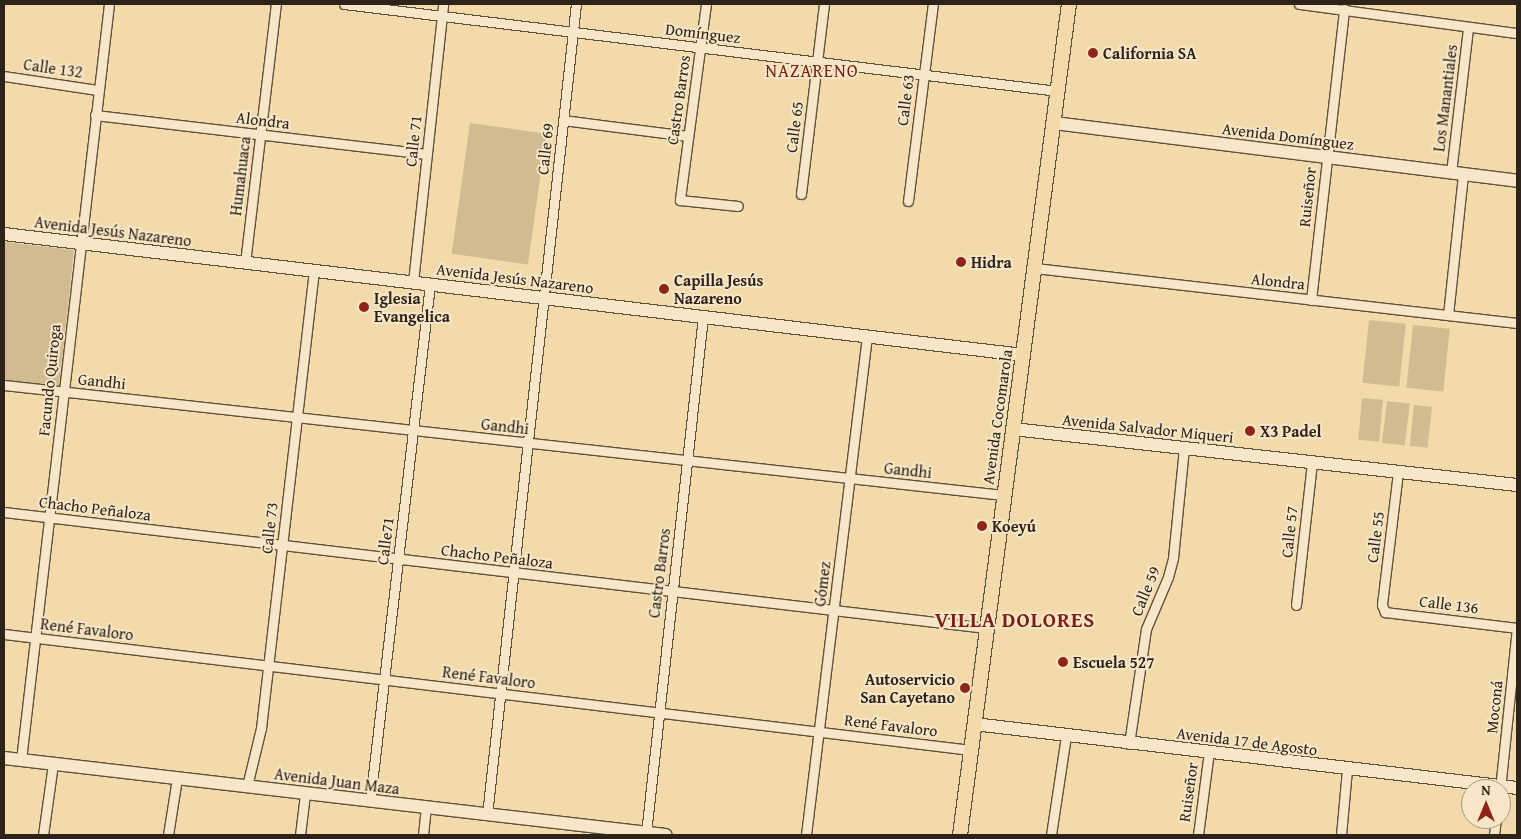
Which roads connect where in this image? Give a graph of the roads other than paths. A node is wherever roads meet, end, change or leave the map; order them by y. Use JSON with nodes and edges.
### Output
{"nodes":[{"id":1,"x":109,"y":4,"type":"edge"},
{"id":2,"x":276,"y":4,"type":"edge"},
{"id":3,"x":344,"y":4,"type":"edge"},
{"id":4,"x":443,"y":4,"type":"edge"},
{"id":5,"x":576,"y":4,"type":"edge"},
{"id":6,"x":706,"y":4,"type":"edge"},
{"id":7,"x":824,"y":4,"type":"edge"},
{"id":8,"x":933,"y":4,"type":"edge"},
{"id":9,"x":1069,"y":4,"type":"edge"},
{"id":10,"x":1299,"y":4,"type":"edge"},
{"id":11,"x":1344,"y":9,"type":"junction"},
{"id":12,"x":442,"y":16,"type":"junction"},
{"id":13,"x":1468,"y":28,"type":"junction"},
{"id":14,"x":573,"y":32,"type":"junction"},
{"id":15,"x":1517,"y":33,"type":"edge"},
{"id":16,"x":701,"y":47,"type":"junction"},
{"id":17,"x":817,"y":62,"type":"junction"},
{"id":18,"x":924,"y":74,"type":"junction"},
{"id":19,"x":4,"y":76,"type":"edge"},
{"id":20,"x":98,"y":90,"type":"junction"},
{"id":21,"x":1058,"y":91,"type":"junction"},
{"id":22,"x":95,"y":115,"type":"junction"},
{"id":23,"x":563,"y":120,"type":"junction"},
{"id":24,"x":1054,"y":123,"type":"junction"},
{"id":25,"x":260,"y":134,"type":"junction"},
{"id":26,"x":688,"y":136,"type":"junction"},
{"id":27,"x":427,"y":154,"type":"junction"},
{"id":28,"x":1326,"y":157,"type":"junction"},
{"id":29,"x":1457,"y":174,"type":"junction"},
{"id":30,"x":1517,"y":181,"type":"edge"},
{"id":31,"x":802,"y":194,"type":"dead end"},
{"id":32,"x":908,"y":201,"type":"dead end"},
{"id":33,"x":738,"y":206,"type":"dead end"},
{"id":34,"x":4,"y":234,"type":"edge"},
{"id":35,"x":80,"y":243,"type":"junction"},
{"id":36,"x":245,"y":263,"type":"junction"},
{"id":37,"x":1035,"y":268,"type":"junction"},
{"id":38,"x":314,"y":271,"type":"junction"},
{"id":39,"x":413,"y":282,"type":"junction"},
{"id":40,"x":430,"y":284,"type":"junction"},
{"id":41,"x":544,"y":297,"type":"junction"},
{"id":42,"x":1311,"y":300,"type":"junction"},
{"id":43,"x":1448,"y":315,"type":"junction"},
{"id":44,"x":703,"y":317,"type":"junction"},
{"id":45,"x":1517,"y":323,"type":"edge"},
{"id":46,"x":867,"y":336,"type":"junction"},
{"id":47,"x":1023,"y":355,"type":"junction"},
{"id":48,"x":4,"y":385,"type":"edge"},
{"id":49,"x":63,"y":392,"type":"junction"},
{"id":50,"x":297,"y":418,"type":"junction"},
{"id":51,"x":1013,"y":429,"type":"junction"},
{"id":52,"x":413,"y":430,"type":"junction"},
{"id":53,"x":528,"y":443,"type":"junction"},
{"id":54,"x":1184,"y":448,"type":"junction"},
{"id":55,"x":687,"y":459,"type":"junction"},
{"id":56,"x":1312,"y":463,"type":"junction"},
{"id":57,"x":1398,"y":472,"type":"junction"},
{"id":58,"x":850,"y":478,"type":"junction"},
{"id":59,"x":1517,"y":485,"type":"edge"},
{"id":60,"x":1003,"y":495,"type":"junction"},
{"id":61,"x":4,"y":512,"type":"edge"},
{"id":62,"x":49,"y":517,"type":"junction"},
{"id":63,"x":282,"y":546,"type":"junction"},
{"id":64,"x":398,"y":559,"type":"junction"},
{"id":65,"x":514,"y":573,"type":"junction"},
{"id":66,"x":672,"y":591,"type":"junction"},
{"id":67,"x":1296,"y":605,"type":"dead end"},
{"id":68,"x":1382,"y":605,"type":"joint"},
{"id":69,"x":834,"y":612,"type":"junction"},
{"id":70,"x":986,"y":628,"type":"junction"},
{"id":71,"x":1517,"y":628,"type":"edge"},
{"id":72,"x":4,"y":634,"type":"edge"},
{"id":73,"x":35,"y":638,"type":"junction"},
{"id":74,"x":269,"y":666,"type":"junction"},
{"id":75,"x":384,"y":680,"type":"junction"},
{"id":76,"x":500,"y":694,"type":"junction"},
{"id":77,"x":657,"y":712,"type":"junction"},
{"id":78,"x":974,"y":724,"type":"junction"},
{"id":79,"x":819,"y":732,"type":"junction"},
{"id":80,"x":1066,"y":736,"type":"junction"},
{"id":81,"x":1129,"y":744,"type":"junction"},
{"id":82,"x":971,"y":750,"type":"junction"},
{"id":83,"x":1209,"y":752,"type":"junction"},
{"id":84,"x":4,"y":758,"type":"edge"},
{"id":85,"x":21,"y":760,"type":"junction"},
{"id":86,"x":53,"y":764,"type":"junction"},
{"id":87,"x":1347,"y":769,"type":"junction"},
{"id":88,"x":177,"y":778,"type":"junction"},
{"id":89,"x":1501,"y":779,"type":"edge"},
{"id":90,"x":1461,"y":783,"type":"edge"},
{"id":91,"x":247,"y":786,"type":"junction"},
{"id":92,"x":305,"y":794,"type":"junction"},
{"id":93,"x":370,"y":801,"type":"junction"},
{"id":94,"x":426,"y":807,"type":"junction"},
{"id":95,"x":487,"y":815,"type":"junction"},
{"id":96,"x":638,"y":834,"type":"edge"},
{"id":97,"x":43,"y":835,"type":"edge"},
{"id":98,"x":168,"y":835,"type":"edge"},
{"id":99,"x":300,"y":835,"type":"edge"},
{"id":100,"x":423,"y":835,"type":"edge"},
{"id":101,"x":666,"y":835,"type":"edge"},
{"id":102,"x":806,"y":835,"type":"edge"},
{"id":103,"x":960,"y":835,"type":"edge"},
{"id":104,"x":1051,"y":835,"type":"edge"},
{"id":105,"x":1198,"y":835,"type":"edge"},
{"id":106,"x":1341,"y":835,"type":"edge"}],
"edges":[{"from":1,"to":20,"type":"street","name":"Facundo Quiroga"},
{"from":2,"to":25,"type":"street","name":"Humahuaca"},
{"from":3,"to":12,"type":"street","name":"Domínguez"},
{"from":4,"to":12,"type":"street","name":"Calle 71"},
{"from":5,"to":14,"type":"street","name":"Calle 69"},
{"from":6,"to":16,"type":"street","name":"Castro Barros"},
{"from":7,"to":17,"type":"street","name":"Calle 65"},
{"from":8,"to":18,"type":"street","name":"Calle 63"},
{"from":9,"to":21,"type":"main road","name":"Avenida Cocomarola"},
{"from":10,"to":11,"type":"street"},
{"from":11,"to":13,"type":"street"},
{"from":11,"to":28,"type":"street","name":"Ruiseñor"},
{"from":12,"to":14,"type":"street","name":"Domínguez"},
{"from":12,"to":27,"type":"street","name":"Calle 71"},
{"from":13,"to":15,"type":"street"},
{"from":13,"to":29,"type":"street","name":"Los Manantiales"},
{"from":14,"to":16,"type":"street","name":"Domínguez"},
{"from":14,"to":23,"type":"street","name":"Calle 69"},
{"from":16,"to":17,"type":"street","name":"Domínguez"},
{"from":16,"to":26,"type":"street","name":"Castro Barros"},
{"from":17,"to":18,"type":"street","name":"Domínguez"},
{"from":17,"to":31,"type":"street","name":"Calle 65"},
{"from":18,"to":21,"type":"street","name":"Domínguez"},
{"from":18,"to":32,"type":"street","name":"Calle 63"},
{"from":19,"to":20,"type":"street","name":"Calle 132"},
{"from":20,"to":22,"type":"street","name":"Facundo Quiroga"},
{"from":21,"to":24,"type":"main road","name":"Avenida Cocomarola"},
{"from":22,"to":25,"type":"street","name":"Alondra"},
{"from":22,"to":35,"type":"street","name":"Facundo Quiroga"},
{"from":23,"to":26,"type":"street"},
{"from":23,"to":41,"type":"street","name":"Calle 69"},
{"from":24,"to":28,"type":"main road","name":"Avenida Domínguez"},
{"from":24,"to":37,"type":"main road","name":"Avenida Cocomarola"},
{"from":25,"to":27,"type":"street","name":"Alondra"},
{"from":25,"to":36,"type":"street","name":"Humahuaca"},
{"from":26,"to":33,"type":"street","name":"Castro Barros"},
{"from":27,"to":39,"type":"street","name":"Calle 71"},
{"from":28,"to":29,"type":"main road","name":"Avenida Domínguez"},
{"from":28,"to":42,"type":"street","name":"Ruiseñor"},
{"from":29,"to":30,"type":"main road","name":"Avenida Domínguez"},
{"from":29,"to":43,"type":"street","name":"Los Manantiales"},
{"from":34,"to":35,"type":"main road","name":"Avenida Jesús Nazareno"},
{"from":35,"to":36,"type":"main road","name":"Avenida Jesús Nazareno"},
{"from":35,"to":49,"type":"street","name":"Facundo Quiroga"},
{"from":36,"to":38,"type":"main road","name":"Avenida Jesús Nazareno"},
{"from":37,"to":42,"type":"street","name":"Alondra"},
{"from":37,"to":47,"type":"main road","name":"Avenida Cocomarola"},
{"from":38,"to":39,"type":"main road","name":"Avenida Jesús Nazareno"},
{"from":38,"to":50,"type":"street","name":"Calle 73"},
{"from":39,"to":40,"type":"main road","name":"Avenida Jesús Nazareno"},
{"from":40,"to":41,"type":"main road","name":"Avenida Jesús Nazareno"},
{"from":40,"to":52,"type":"street","name":"Calle71"},
{"from":41,"to":44,"type":"main road","name":"Avenida Jesús Nazareno"},
{"from":41,"to":53,"type":"street","name":"Calle 69"},
{"from":42,"to":43,"type":"street","name":"Alondra"},
{"from":43,"to":45,"type":"street","name":"Alondra"},
{"from":44,"to":46,"type":"main road","name":"Avenida Jesús Nazareno"},
{"from":44,"to":55,"type":"street","name":"Castro Barros"},
{"from":46,"to":47,"type":"main road","name":"Avenida Jesús Nazareno"},
{"from":46,"to":58,"type":"street","name":"Gómez"},
{"from":47,"to":51,"type":"main road","name":"Avenida Cocomarola"},
{"from":48,"to":49,"type":"street","name":"Gandhi"},
{"from":49,"to":50,"type":"street","name":"Gandhi"},
{"from":49,"to":62,"type":"street","name":"Facundo Quiroga"},
{"from":50,"to":52,"type":"street","name":"Gandhi"},
{"from":50,"to":63,"type":"street","name":"Calle 73"},
{"from":51,"to":54,"type":"main road","name":"Avenida Salvador Miqueri"},
{"from":51,"to":60,"type":"main road","name":"Avenida Cocomarola"},
{"from":52,"to":53,"type":"street","name":"Gandhi"},
{"from":52,"to":64,"type":"street","name":"Calle71"},
{"from":53,"to":55,"type":"street","name":"Gandhi"},
{"from":53,"to":65,"type":"street","name":"Calle 69"},
{"from":54,"to":56,"type":"main road","name":"Avenida Salvador Miqueri"},
{"from":54,"to":81,"type":"street","name":"Calle 59"},
{"from":55,"to":58,"type":"street","name":"Gandhi"},
{"from":55,"to":66,"type":"street","name":"Castro Barros"},
{"from":56,"to":57,"type":"main road","name":"Avenida Salvador Miqueri"},
{"from":56,"to":67,"type":"street","name":"Calle 57"},
{"from":57,"to":59,"type":"main road","name":"Avenida Salvador Miqueri"},
{"from":57,"to":68,"type":"street","name":"Calle 55"},
{"from":58,"to":60,"type":"street","name":"Gandhi"},
{"from":58,"to":69,"type":"street","name":"Gómez"},
{"from":60,"to":70,"type":"main road","name":"Avenida Cocomarola"},
{"from":61,"to":62,"type":"street","name":"Chacho Peñaloza"},
{"from":62,"to":63,"type":"street","name":"Chacho Peñaloza"},
{"from":62,"to":73,"type":"street","name":"Facundo Quiroga"},
{"from":63,"to":64,"type":"street","name":"Chacho Peñaloza"},
{"from":63,"to":74,"type":"street","name":"Calle 73"},
{"from":64,"to":65,"type":"street","name":"Chacho Peñaloza"},
{"from":64,"to":75,"type":"street","name":"Calle71"},
{"from":65,"to":66,"type":"street","name":"Chacho Peñaloza"},
{"from":65,"to":76,"type":"street","name":"Calle 69"},
{"from":66,"to":69,"type":"street","name":"Chacho Peñaloza"},
{"from":66,"to":77,"type":"street","name":"Castro Barros"},
{"from":68,"to":71,"type":"street","name":"Calle 136"},
{"from":69,"to":70,"type":"street","name":"Chacho Peñaloza"},
{"from":69,"to":79,"type":"street","name":"Gómez"},
{"from":70,"to":78,"type":"main road","name":"Avenida Cocomarola"},
{"from":71,"to":89,"type":"street","name":"Moconá"},
{"from":72,"to":73,"type":"street","name":"René Favaloro"},
{"from":73,"to":74,"type":"street","name":"René Favaloro"},
{"from":73,"to":85,"type":"street","name":"Facundo Quiroga"},
{"from":74,"to":75,"type":"street","name":"René Favaloro"},
{"from":74,"to":91,"type":"street","name":"Calle 73"},
{"from":75,"to":76,"type":"street","name":"René Favaloro"},
{"from":75,"to":93,"type":"street","name":"Calle71"},
{"from":76,"to":77,"type":"street","name":"René Favaloro"},
{"from":76,"to":95,"type":"street","name":"Calle 69"},
{"from":77,"to":79,"type":"street","name":"René Favaloro"},
{"from":77,"to":96,"type":"street","name":"Castro Barros"},
{"from":78,"to":80,"type":"main road","name":"Avenida 17 de Agosto"},
{"from":78,"to":82,"type":"main road","name":"Avenida Cocomarola"},
{"from":79,"to":82,"type":"street","name":"René Favaloro"},
{"from":79,"to":102,"type":"street","name":"Gómez"},
{"from":80,"to":81,"type":"main road","name":"Avenida 17 de Agosto"},
{"from":80,"to":104,"type":"street"},
{"from":81,"to":83,"type":"main road","name":"Avenida 17 de Agosto"},
{"from":82,"to":103,"type":"main road","name":"Avenida Cocomarola"},
{"from":83,"to":87,"type":"main road","name":"Avenida 17 de Agosto"},
{"from":83,"to":105,"type":"street","name":"Ruiseñor"},
{"from":84,"to":85,"type":"main road","name":"Avenida Juan Maza"},
{"from":85,"to":86,"type":"main road","name":"Avenida Juan Maza"},
{"from":86,"to":88,"type":"main road","name":"Avenida Juan Maza"},
{"from":86,"to":97,"type":"street"},
{"from":87,"to":90,"type":"main road","name":"Avenida 17 de Agosto"},
{"from":87,"to":106,"type":"street"},
{"from":88,"to":91,"type":"main road","name":"Avenida Juan Maza"},
{"from":88,"to":98,"type":"street"},
{"from":91,"to":92,"type":"main road","name":"Avenida Juan Maza"},
{"from":92,"to":93,"type":"main road","name":"Avenida Juan Maza"},
{"from":92,"to":99,"type":"street"},
{"from":93,"to":94,"type":"main road","name":"Avenida Juan Maza"},
{"from":94,"to":95,"type":"main road","name":"Avenida Juan Maza"},
{"from":94,"to":100,"type":"street"},
{"from":95,"to":96,"type":"main road","name":"Avenida Juan Maza"},
{"from":96,"to":101,"type":"main road","name":"Avenida Juan Maza"}]}
